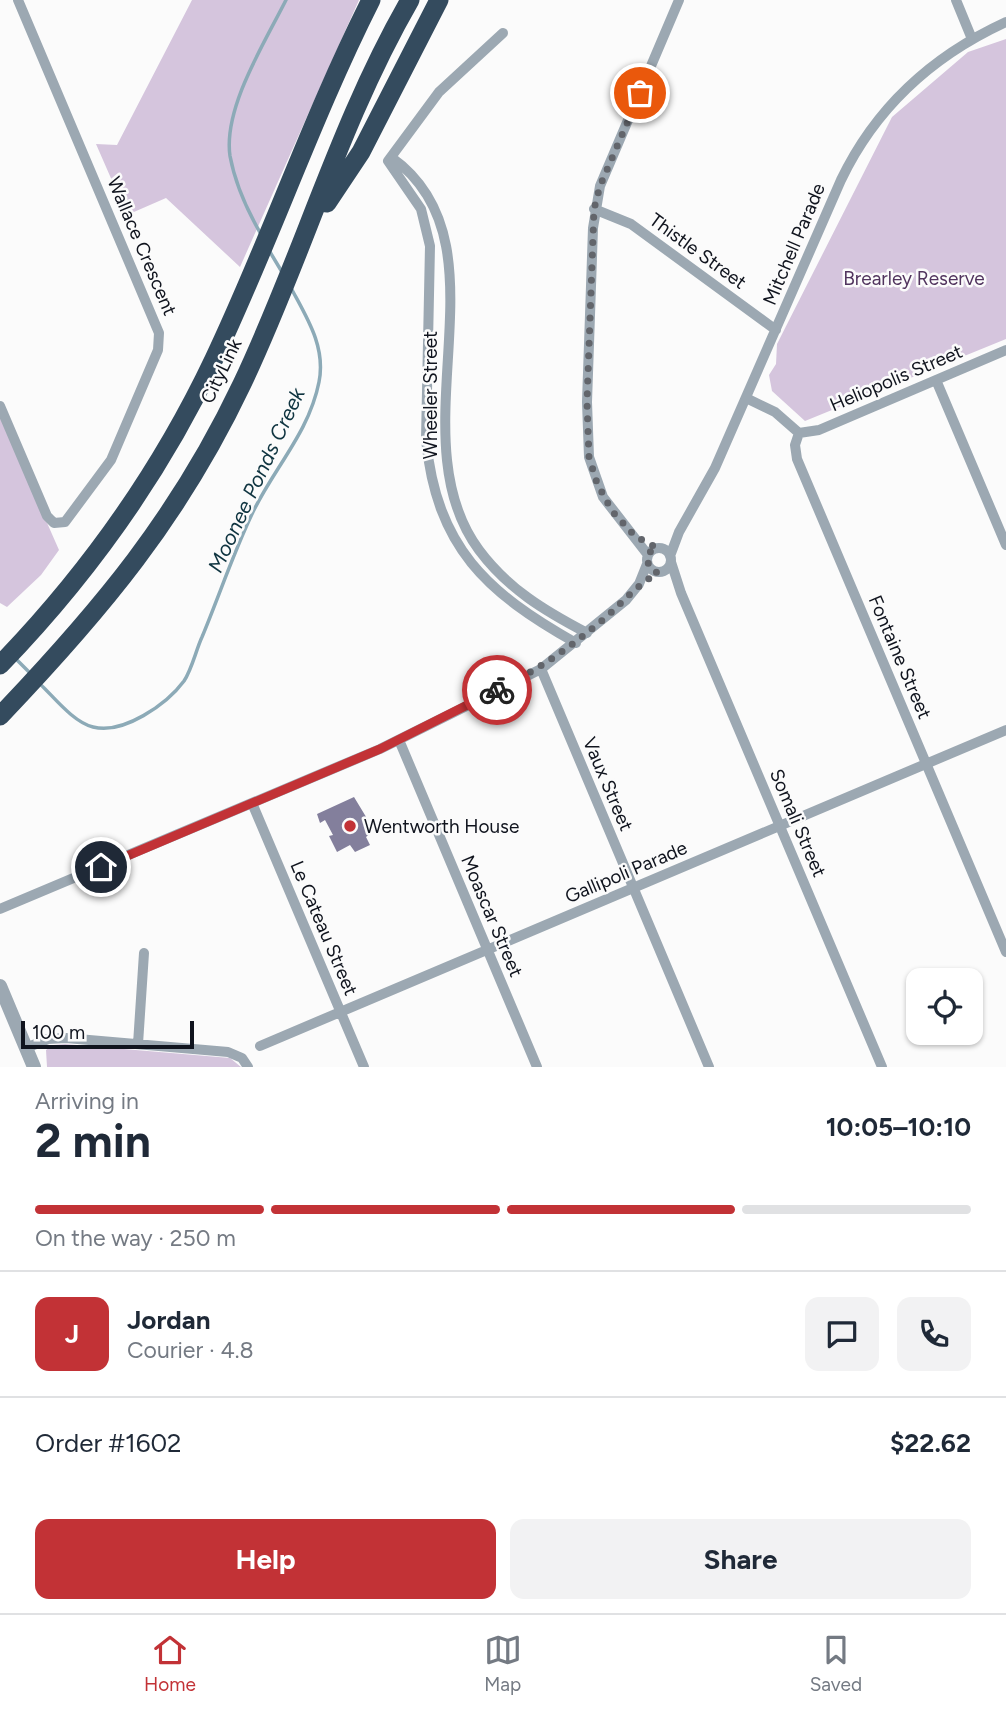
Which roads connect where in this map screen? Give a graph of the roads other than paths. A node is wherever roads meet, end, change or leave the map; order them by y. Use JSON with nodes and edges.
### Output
{"nodes":[{"id":1,"x":18,"y":0,"type":"edge"},
{"id":2,"x":371,"y":0,"type":"edge"},
{"id":3,"x":410,"y":0,"type":"edge"},
{"id":4,"x":439,"y":0,"type":"edge"},
{"id":5,"x":679,"y":0,"type":"edge"},
{"id":6,"x":956,"y":0,"type":"edge"},
{"id":7,"x":1006,"y":22,"type":"edge"},
{"id":8,"x":503,"y":33,"type":"dead end"},
{"id":9,"x":972,"y":39,"type":"junction"},
{"id":10,"x":389,"y":159,"type":"junction"},
{"id":11,"x":594,"y":209,"type":"junction"},
{"id":12,"x":301,"y":242,"type":"junction"},
{"id":13,"x":776,"y":330,"type":"junction"},
{"id":14,"x":1006,"y":350,"type":"edge"},
{"id":15,"x":936,"y":380,"type":"junction"},
{"id":16,"x":746,"y":398,"type":"junction"},
{"id":17,"x":0,"y":406,"type":"edge"},
{"id":18,"x":799,"y":433,"type":"junction"},
{"id":19,"x":679,"y":532,"type":"junction"},
{"id":20,"x":1006,"y":545,"type":"edge"},
{"id":21,"x":653,"y":554,"type":"junction"},
{"id":22,"x":671,"y":559,"type":"junction"},
{"id":23,"x":660,"y":572,"type":"junction"},
{"id":24,"x":639,"y":584,"type":"junction"},
{"id":25,"x":681,"y":593,"type":"junction"},
{"id":26,"x":587,"y":633,"type":"junction"},
{"id":27,"x":576,"y":643,"type":"junction"},
{"id":28,"x":0,"y":665,"type":"edge"},
{"id":29,"x":541,"y":669,"type":"junction"},
{"id":30,"x":0,"y":716,"type":"edge"},
{"id":31,"x":1006,"y":730,"type":"edge"},
{"id":32,"x":399,"y":740,"type":"junction"},
{"id":33,"x":926,"y":764,"type":"junction"},
{"id":34,"x":252,"y":803,"type":"junction"},
{"id":35,"x":780,"y":826,"type":"junction"},
{"id":36,"x":634,"y":888,"type":"junction"},
{"id":37,"x":0,"y":909,"type":"edge"},
{"id":38,"x":487,"y":950,"type":"junction"},
{"id":39,"x":144,"y":953,"type":"dead end"},
{"id":40,"x":1006,"y":953,"type":"edge"},
{"id":41,"x":0,"y":986,"type":"edge"},
{"id":42,"x":340,"y":1012,"type":"junction"},
{"id":43,"x":138,"y":1044,"type":"junction"},
{"id":44,"x":260,"y":1046,"type":"dead end"},
{"id":45,"x":26,"y":1048,"type":"junction"},
{"id":46,"x":245,"y":1063,"type":"edge"},
{"id":47,"x":34,"y":1067,"type":"edge"},
{"id":48,"x":364,"y":1067,"type":"edge"},
{"id":49,"x":537,"y":1067,"type":"edge"},
{"id":50,"x":709,"y":1067,"type":"edge"},
{"id":51,"x":882,"y":1067,"type":"edge"}],
"edges":[{"from":1,"to":17,"type":"street","name":"Wallace Crescent"},
{"from":2,"to":28,"type":"highway","name":"CityLink"},
{"from":3,"to":12,"type":"highway","name":"CityLink"},
{"from":4,"to":12,"type":"highway"},
{"from":5,"to":11,"type":"street"},
{"from":6,"to":9,"type":"street"},
{"from":7,"to":9,"type":"street","name":"Mitchell Parade"},
{"from":8,"to":10,"type":"street"},
{"from":9,"to":13,"type":"street","name":"Mitchell Parade"},
{"from":10,"to":26,"type":"street","name":"Wheeler Street"},
{"from":10,"to":27,"type":"street","name":"Wheeler Street"},
{"from":11,"to":13,"type":"street","name":"Thistle Street"},
{"from":11,"to":21,"type":"street"},
{"from":12,"to":30,"type":"highway","name":"CityLink"},
{"from":13,"to":16,"type":"street","name":"Mitchell Parade"},
{"from":14,"to":15,"type":"street","name":"Heliopolis Street"},
{"from":15,"to":18,"type":"street","name":"Heliopolis Street"},
{"from":15,"to":20,"type":"street"},
{"from":16,"to":18,"type":"street"},
{"from":16,"to":19,"type":"street","name":"Mitchell Parade"},
{"from":18,"to":33,"type":"street","name":"Fontaine Street"},
{"from":19,"to":21,"type":"street","name":"Mitchell Parade"},
{"from":19,"to":22,"type":"street","name":"Mitchell Parade"},
{"from":21,"to":22,"type":"street"},
{"from":21,"to":23,"type":"street","name":"Somali Street"},
{"from":21,"to":24,"type":"street","name":"Mitchell Parade"},
{"from":22,"to":23,"type":"street","name":"Mitchell Parade"},
{"from":22,"to":25,"type":"street","name":"Somali Street"},
{"from":23,"to":24,"type":"street","name":"Mitchell Parade"},
{"from":23,"to":25,"type":"street","name":"Somali Street"},
{"from":24,"to":26,"type":"street","name":"Mitchell Parade"},
{"from":25,"to":35,"type":"street","name":"Somali Street"},
{"from":26,"to":27,"type":"street","name":"Mitchell Parade"},
{"from":27,"to":29,"type":"street","name":"Mitchell Parade"},
{"from":29,"to":32,"type":"street","name":"Mitchell Parade"},
{"from":29,"to":36,"type":"street","name":"Vaux Street"},
{"from":31,"to":33,"type":"street","name":"Gallipoli Parade"},
{"from":32,"to":34,"type":"street","name":"Mitchell Parade"},
{"from":32,"to":38,"type":"street","name":"Moascar Street"},
{"from":33,"to":35,"type":"street","name":"Gallipoli Parade"},
{"from":33,"to":40,"type":"street","name":"Fontaine Street"},
{"from":34,"to":37,"type":"street","name":"Mitchell Parade"},
{"from":34,"to":42,"type":"street","name":"Le Cateau Street"},
{"from":35,"to":36,"type":"street","name":"Gallipoli Parade"},
{"from":35,"to":51,"type":"street","name":"Somali Street"},
{"from":36,"to":38,"type":"street","name":"Gallipoli Parade"},
{"from":36,"to":50,"type":"street","name":"Vaux Street"},
{"from":38,"to":42,"type":"street","name":"Gallipoli Parade"},
{"from":38,"to":49,"type":"street","name":"Moascar Street"},
{"from":39,"to":43,"type":"street"},
{"from":41,"to":45,"type":"street"},
{"from":42,"to":44,"type":"street","name":"Gallipoli Parade"},
{"from":42,"to":48,"type":"street","name":"Le Cateau Street"},
{"from":43,"to":45,"type":"street"},
{"from":43,"to":46,"type":"street"},
{"from":45,"to":47,"type":"street"}]}
